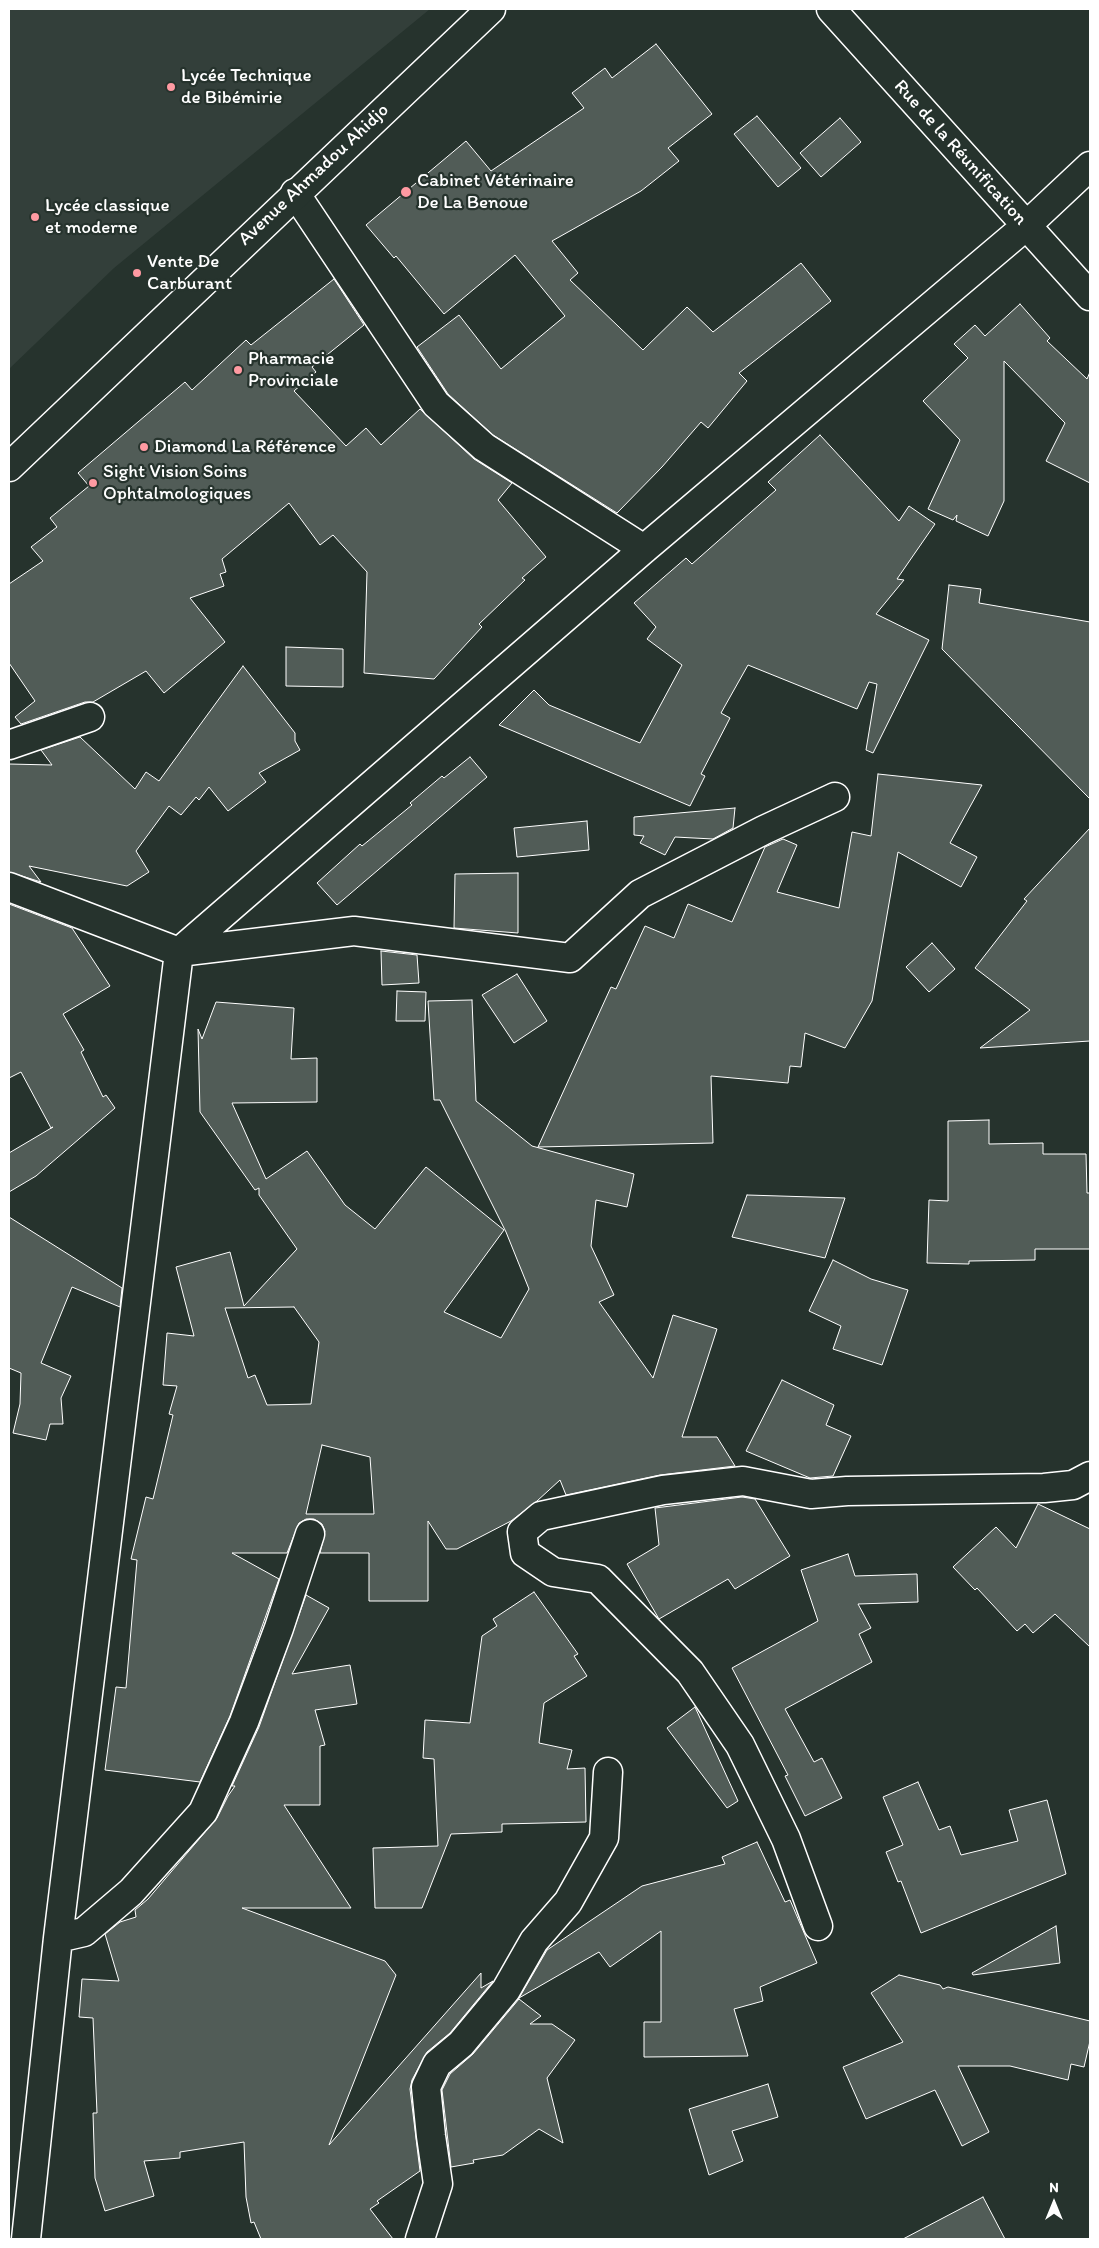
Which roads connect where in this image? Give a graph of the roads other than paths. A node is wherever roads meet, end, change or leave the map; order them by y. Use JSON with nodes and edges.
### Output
{"nodes":[{"id":1,"x":491,"y":9,"type":"edge"},
{"id":2,"x":831,"y":9,"type":"edge"},
{"id":3,"x":1090,"y":166,"type":"edge"},
{"id":4,"x":295,"y":193,"type":"junction"},
{"id":5,"x":1026,"y":226,"type":"junction"},
{"id":6,"x":1090,"y":296,"type":"edge"},
{"id":7,"x":9,"y":467,"type":"edge"},
{"id":8,"x":644,"y":549,"type":"junction"},
{"id":9,"x":90,"y":717,"type":"dead end"},
{"id":10,"x":9,"y":745,"type":"edge"},
{"id":11,"x":835,"y":796,"type":"dead end"},
{"id":12,"x":9,"y":887,"type":"edge"},
{"id":13,"x":180,"y":952,"type":"junction"},
{"id":14,"x":1090,"y":1476,"type":"edge"},
{"id":15,"x":310,"y":1534,"type":"dead end"},
{"id":16,"x":608,"y":1772,"type":"dead end"},
{"id":17,"x":818,"y":1926,"type":"dead end"},
{"id":18,"x":58,"y":1938,"type":"junction"},
{"id":19,"x":26,"y":2239,"type":"edge"},
{"id":20,"x":420,"y":2239,"type":"edge"}],
"edges":[{"from":1,"to":4,"type":"street","name":"Avenue Ahmadou Ahidjo"},
{"from":2,"to":5,"type":"street","name":"Rue de la Réunification"},
{"from":3,"to":5,"type":"street"},
{"from":4,"to":7,"type":"street","name":"Avenue Ahmadou Ahidjo"},
{"from":4,"to":8,"type":"street"},
{"from":5,"to":6,"type":"street","name":"Rue de la Réunification"},
{"from":5,"to":8,"type":"street"},
{"from":8,"to":13,"type":"street"},
{"from":9,"to":10,"type":"street"},
{"from":11,"to":13,"type":"street"},
{"from":12,"to":13,"type":"street"},
{"from":13,"to":18,"type":"street"},
{"from":14,"to":17,"type":"street"},
{"from":15,"to":18,"type":"street"},
{"from":16,"to":20,"type":"street"},
{"from":18,"to":19,"type":"street"}]}
